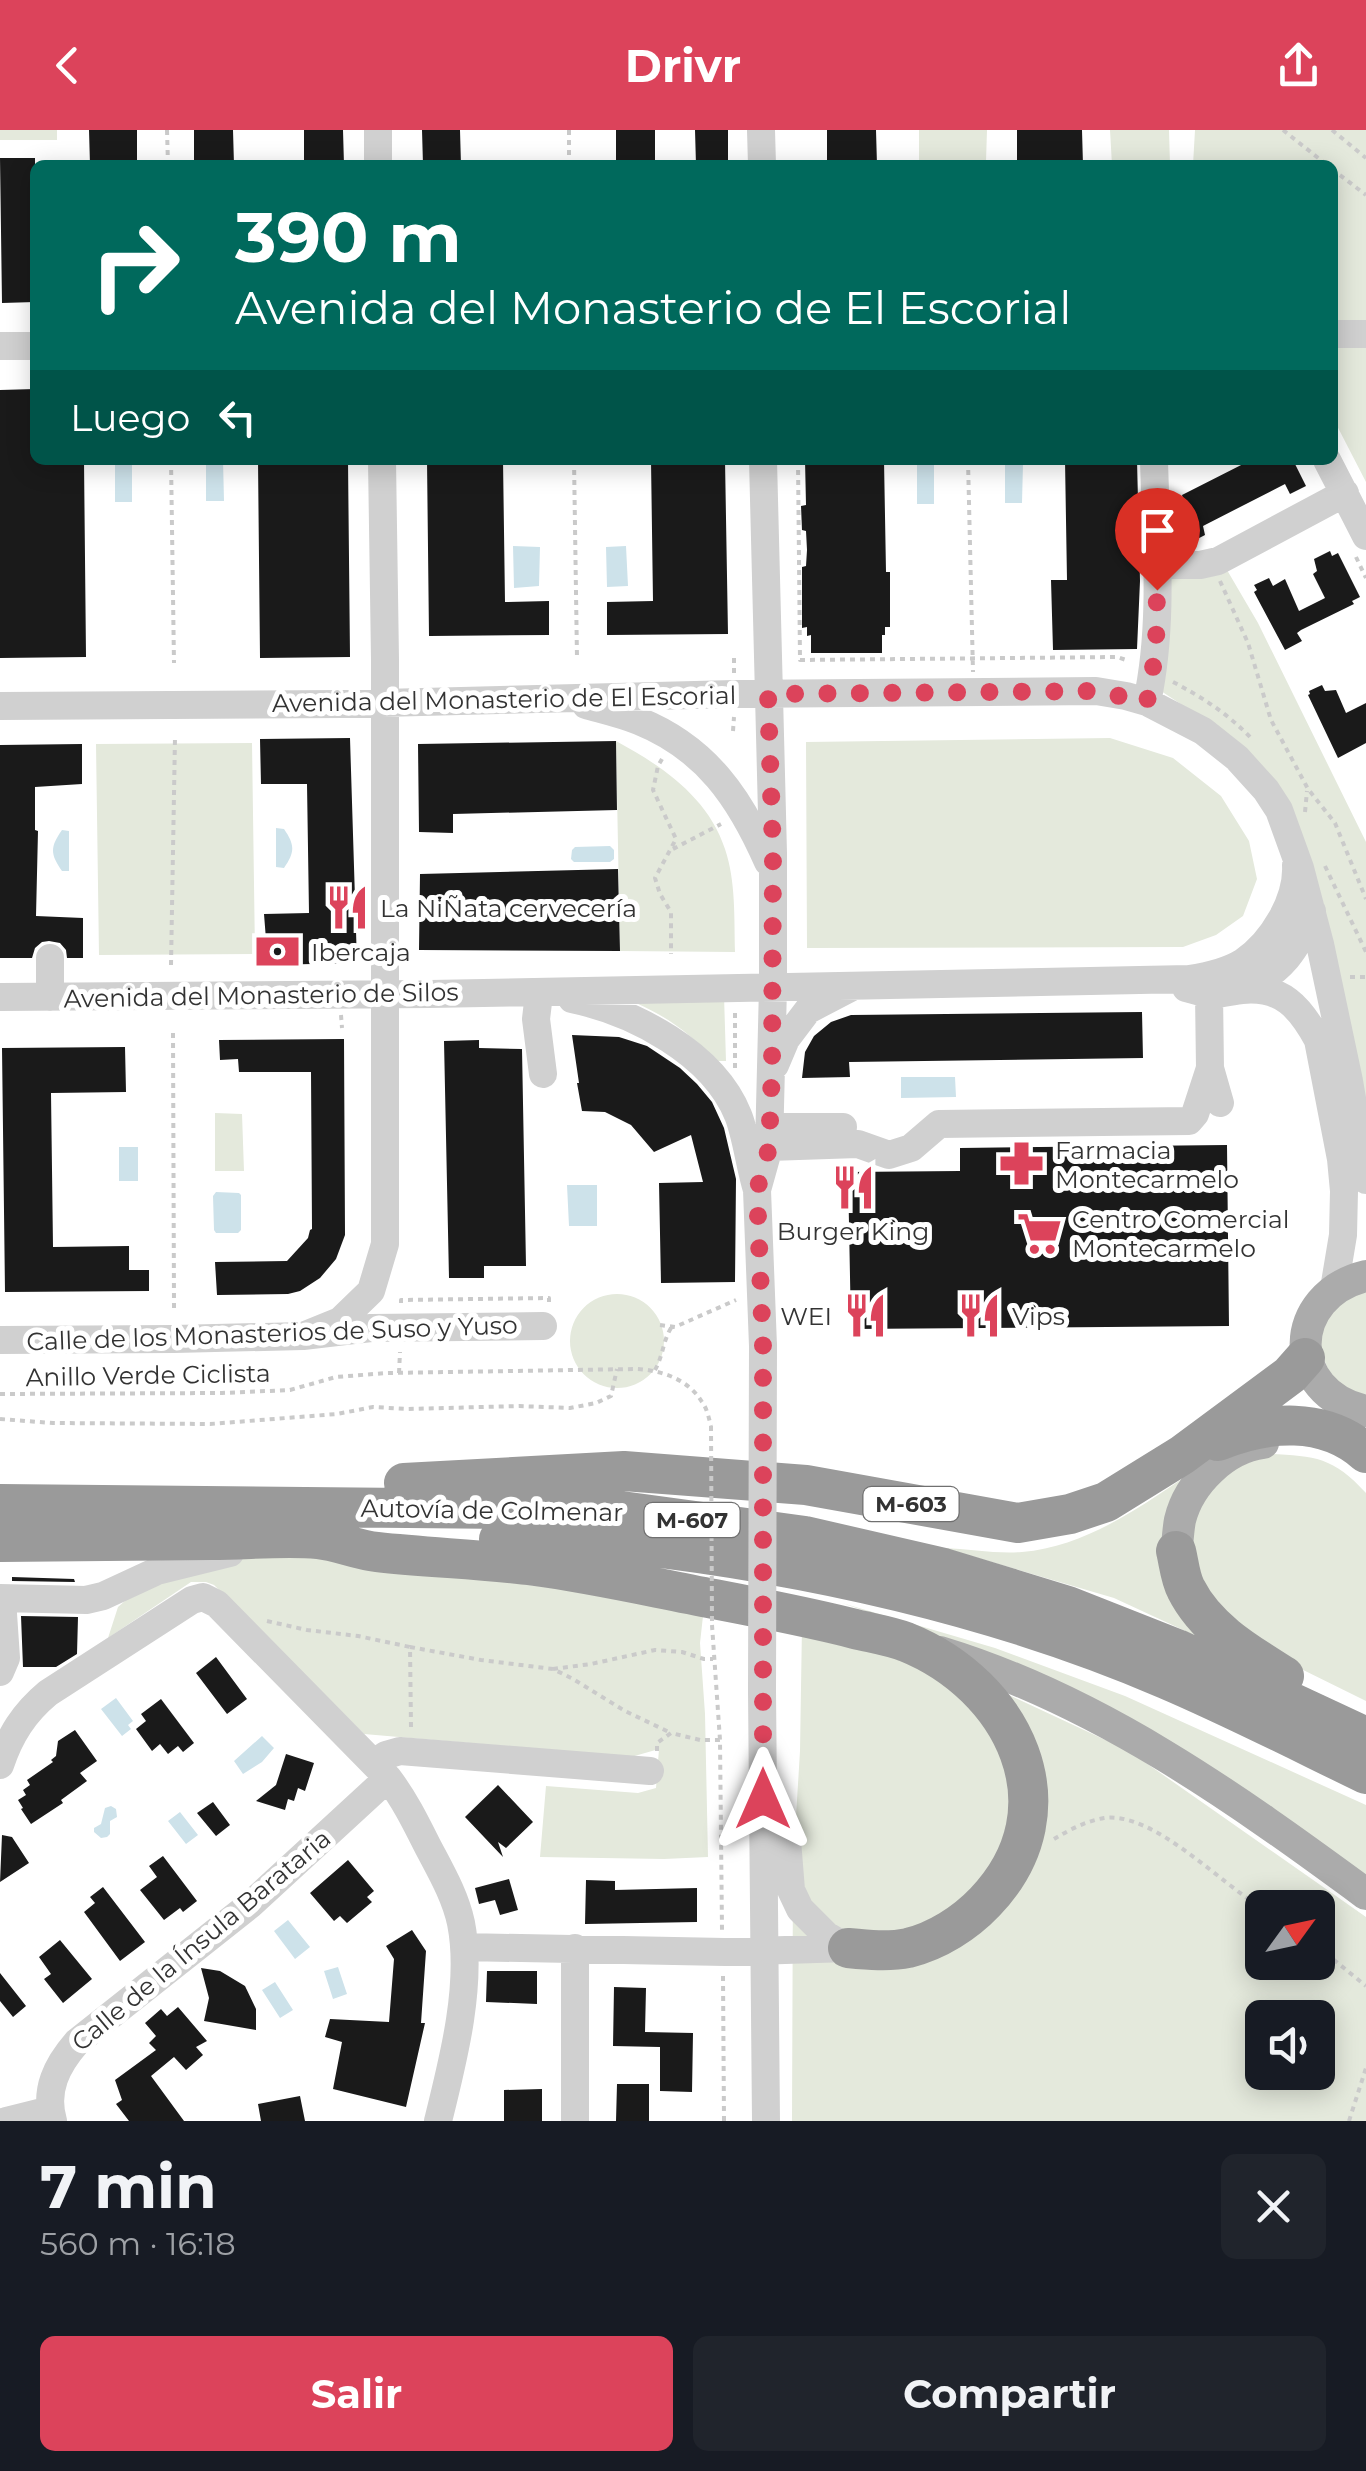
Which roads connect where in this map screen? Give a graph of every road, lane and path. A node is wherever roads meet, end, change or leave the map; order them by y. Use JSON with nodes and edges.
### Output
{"nodes":[{"id":1,"x":168,"y":130,"type":"edge"},
{"id":2,"x":378,"y":130,"type":"edge"},
{"id":3,"x":569,"y":130,"type":"edge"},
{"id":4,"x":762,"y":130,"type":"edge"},
{"id":5,"x":1283,"y":130,"type":"edge"},
{"id":6,"x":1332,"y":130,"type":"edge"},
{"id":7,"x":1366,"y":158,"type":"edge"},
{"id":8,"x":168,"y":160,"type":"edge"},
{"id":9,"x":378,"y":160,"type":"edge"},
{"id":10,"x":570,"y":160,"type":"edge"},
{"id":11,"x":762,"y":160,"type":"edge"},
{"id":12,"x":1321,"y":160,"type":"edge"},
{"id":13,"x":1338,"y":173,"type":"edge"},
{"id":14,"x":1366,"y":196,"type":"edge"},
{"id":15,"x":1338,"y":334,"type":"edge"},
{"id":16,"x":1366,"y":334,"type":"edge"},
{"id":17,"x":0,"y":346,"type":"edge"},
{"id":18,"x":30,"y":346,"type":"edge"},
{"id":19,"x":171,"y":465,"type":"edge"},
{"id":20,"x":382,"y":465,"type":"edge"},
{"id":21,"x":574,"y":465,"type":"edge"},
{"id":22,"x":763,"y":465,"type":"edge"},
{"id":23,"x":798,"y":465,"type":"edge"},
{"id":24,"x":968,"y":465,"type":"edge"},
{"id":25,"x":1154,"y":465,"type":"edge"},
{"id":26,"x":1330,"y":465,"type":"edge"},
{"id":27,"x":1345,"y":494,"type":"junction"},
{"id":28,"x":1366,"y":536,"type":"edge"},
{"id":29,"x":1212,"y":563,"type":"junction"},
{"id":30,"x":1156,"y":564,"type":"junction"},
{"id":31,"x":577,"y":658,"type":"dead end"},
{"id":32,"x":972,"y":660,"type":"junction"},
{"id":33,"x":174,"y":663,"type":"dead end"},
{"id":34,"x":1154,"y":672,"type":"junction"},
{"id":35,"x":973,"y":692,"type":"junction"},
{"id":36,"x":768,"y":694,"type":"junction"},
{"id":37,"x":558,"y":697,"type":"junction"},
{"id":38,"x":1147,"y":702,"type":"junction"},
{"id":39,"x":384,"y":703,"type":"junction"},
{"id":40,"x":0,"y":706,"type":"edge"},
{"id":41,"x":174,"y":737,"type":"dead end"},
{"id":42,"x":1255,"y":742,"type":"dead end"},
{"id":43,"x":665,"y":755,"type":"dead end"},
{"id":44,"x":1308,"y":790,"type":"junction"},
{"id":45,"x":1295,"y":804,"type":"dead end"},
{"id":46,"x":721,"y":824,"type":"dead end"},
{"id":47,"x":669,"y":852,"type":"junction"},
{"id":48,"x":1307,"y":854,"type":"junction"},
{"id":49,"x":773,"y":872,"type":"junction"},
{"id":50,"x":1366,"y":899,"type":"edge"},
{"id":51,"x":1312,"y":910,"type":"junction"},
{"id":52,"x":1366,"y":952,"type":"edge"},
{"id":53,"x":671,"y":954,"type":"dead end"},
{"id":54,"x":50,"y":958,"type":"dead end"},
{"id":55,"x":171,"y":965,"type":"dead end"},
{"id":56,"x":1346,"y":977,"type":"dead end"},
{"id":57,"x":1366,"y":977,"type":"edge"},
{"id":58,"x":1160,"y":981,"type":"junction"},
{"id":59,"x":855,"y":986,"type":"junction"},
{"id":60,"x":773,"y":987,"type":"junction"},
{"id":61,"x":1240,"y":990,"type":"junction"},
{"id":62,"x":530,"y":993,"type":"junction"},
{"id":63,"x":384,"y":994,"type":"junction"},
{"id":64,"x":1210,"y":994,"type":"junction"},
{"id":65,"x":50,"y":997,"type":"junction"},
{"id":66,"x":0,"y":998,"type":"edge"},
{"id":67,"x":735,"y":1003,"type":"dead end"},
{"id":68,"x":173,"y":1033,"type":"dead end"},
{"id":69,"x":1210,"y":1068,"type":"junction"},
{"id":70,"x":772,"y":1070,"type":"junction"},
{"id":71,"x":735,"y":1072,"type":"dead end"},
{"id":72,"x":544,"y":1074,"type":"dead end"},
{"id":73,"x":1220,"y":1103,"type":"dead end"},
{"id":74,"x":844,"y":1127,"type":"dead end"},
{"id":75,"x":770,"y":1137,"type":"junction"},
{"id":76,"x":1366,"y":1180,"type":"edge"},
{"id":77,"x":757,"y":1190,"type":"junction"},
{"id":78,"x":1366,"y":1276,"type":"edge"},
{"id":79,"x":1334,"y":1288,"type":"junction"},
{"id":80,"x":401,"y":1300,"type":"dead end"},
{"id":81,"x":736,"y":1300,"type":"dead end"},
{"id":82,"x":174,"y":1308,"type":"dead end"},
{"id":83,"x":546,"y":1319,"type":"joint"},
{"id":84,"x":660,"y":1325,"type":"dead end"},
{"id":85,"x":672,"y":1327,"type":"junction"},
{"id":86,"x":304,"y":1336,"type":"junction"},
{"id":87,"x":0,"y":1340,"type":"edge"},
{"id":88,"x":400,"y":1351,"type":"dead end"},
{"id":89,"x":1306,"y":1358,"type":"junction"},
{"id":90,"x":617,"y":1369,"type":"junction"},
{"id":91,"x":655,"y":1370,"type":"junction"},
{"id":92,"x":399,"y":1373,"type":"junction"},
{"id":93,"x":0,"y":1394,"type":"edge"},
{"id":94,"x":1366,"y":1411,"type":"edge"},
{"id":95,"x":0,"y":1419,"type":"edge"},
{"id":96,"x":1366,"y":1452,"type":"edge"},
{"id":97,"x":1182,"y":1455,"type":"junction"},
{"id":98,"x":1366,"y":1473,"type":"edge"},
{"id":99,"x":0,"y":1502,"type":"edge"},
{"id":100,"x":320,"y":1539,"type":"junction"},
{"id":101,"x":0,"y":1542,"type":"edge"},
{"id":102,"x":1176,"y":1551,"type":"joint"},
{"id":103,"x":1,"y":1599,"type":"edge"},
{"id":104,"x":259,"y":1618,"type":"dead end"},
{"id":105,"x":902,"y":1641,"type":"junction"},
{"id":106,"x":410,"y":1647,"type":"junction"},
{"id":107,"x":713,"y":1660,"type":"junction"},
{"id":108,"x":552,"y":1669,"type":"junction"},
{"id":109,"x":0,"y":1671,"type":"edge"},
{"id":110,"x":1357,"y":1732,"type":"edge"},
{"id":111,"x":672,"y":1733,"type":"junction"},
{"id":112,"x":720,"y":1740,"type":"junction"},
{"id":113,"x":412,"y":1741,"type":"dead end"},
{"id":114,"x":0,"y":1765,"type":"edge"},
{"id":115,"x":381,"y":1770,"type":"junction"},
{"id":116,"x":650,"y":1771,"type":"joint"},
{"id":117,"x":1366,"y":1774,"type":"edge"},
{"id":118,"x":763,"y":1799,"type":"junction"},
{"id":119,"x":1042,"y":1846,"type":"dead end"},
{"id":120,"x":1366,"y":1894,"type":"edge"},
{"id":121,"x":1245,"y":1898,"type":"edge"},
{"id":122,"x":725,"y":1939,"type":"dead end"},
{"id":123,"x":464,"y":1947,"type":"junction"},
{"id":124,"x":575,"y":1948,"type":"junction"},
{"id":125,"x":848,"y":1948,"type":"junction"},
{"id":126,"x":765,"y":1950,"type":"junction"},
{"id":127,"x":1335,"y":1961,"type":"edge"},
{"id":128,"x":722,"y":1966,"type":"dead end"},
{"id":129,"x":1366,"y":1986,"type":"edge"},
{"id":130,"x":1366,"y":2068,"type":"edge"},
{"id":131,"x":52,"y":2116,"type":"edge"},
{"id":132,"x":6,"y":2121,"type":"edge"},
{"id":133,"x":438,"y":2121,"type":"edge"},
{"id":134,"x":575,"y":2121,"type":"edge"},
{"id":135,"x":724,"y":2121,"type":"edge"},
{"id":136,"x":766,"y":2121,"type":"edge"},
{"id":137,"x":1349,"y":2121,"type":"edge"}],
"edges":[{"from":1,"to":8,"type":"path"},
{"from":2,"to":9,"type":"street"},
{"from":3,"to":10,"type":"path"},
{"from":4,"to":11,"type":"street"},
{"from":5,"to":12,"type":"path"},
{"from":6,"to":7,"type":"path"},
{"from":13,"to":14,"type":"path"},
{"from":15,"to":16,"type":"street"},
{"from":17,"to":18,"type":"street"},
{"from":19,"to":33,"type":"path"},
{"from":20,"to":39,"type":"street"},
{"from":21,"to":31,"type":"path"},
{"from":22,"to":36,"type":"street"},
{"from":23,"to":32,"type":"path"},
{"from":24,"to":32,"type":"path"},
{"from":25,"to":30,"type":"street"},
{"from":26,"to":27,"type":"street"},
{"from":27,"to":28,"type":"street"},
{"from":27,"to":29,"type":"street"},
{"from":29,"to":30,"type":"street"},
{"from":29,"to":44,"type":"path"},
{"from":30,"to":34,"type":"street"},
{"from":32,"to":34,"type":"path"},
{"from":32,"to":35,"type":"path"},
{"from":34,"to":38,"type":"street"},
{"from":34,"to":42,"type":"path"},
{"from":35,"to":36,"type":"street","name":"Avenida del Monasterio de El Escorial"},
{"from":35,"to":38,"type":"street","name":"Avenida del Monasterio de El Escorial"},
{"from":36,"to":37,"type":"street","name":"Avenida del Monasterio de El Escorial"},
{"from":36,"to":49,"type":"street"},
{"from":37,"to":39,"type":"street","name":"Avenida del Monasterio de El Escorial"},
{"from":37,"to":49,"type":"street"},
{"from":38,"to":48,"type":"street","name":"Avenida del Monasterio de El Escorial"},
{"from":39,"to":40,"type":"street","name":"Avenida del Monasterio de El Escorial"},
{"from":39,"to":63,"type":"street"},
{"from":41,"to":55,"type":"path"},
{"from":43,"to":47,"type":"path"},
{"from":44,"to":45,"type":"path"},
{"from":44,"to":50,"type":"path"},
{"from":46,"to":47,"type":"path"},
{"from":47,"to":53,"type":"path"},
{"from":48,"to":51,"type":"street"},
{"from":48,"to":52,"type":"path"},
{"from":48,"to":58,"type":"street","name":"Avenida del Monasterio de Silos"},
{"from":49,"to":60,"type":"street"},
{"from":51,"to":61,"type":"street"},
{"from":51,"to":76,"type":"street"},
{"from":54,"to":65,"type":"street"},
{"from":56,"to":57,"type":"path"},
{"from":58,"to":59,"type":"street","name":"Avenida del Monasterio de Silos"},
{"from":58,"to":64,"type":"street","name":"Avenida del Monasterio de Silos"},
{"from":59,"to":60,"type":"street","name":"Avenida del Monasterio de Silos"},
{"from":59,"to":70,"type":"street"},
{"from":60,"to":62,"type":"street","name":"Avenida del Monasterio de Silos"},
{"from":60,"to":70,"type":"street"},
{"from":61,"to":64,"type":"street","name":"Avenida del Monasterio de Silos"},
{"from":61,"to":79,"type":"street","name":"Avenida del Monasterio de Silos"},
{"from":62,"to":63,"type":"street","name":"Avenida del Monasterio de Silos"},
{"from":62,"to":72,"type":"street"},
{"from":62,"to":77,"type":"street","name":"Avenida del Monasterio de Silos"},
{"from":63,"to":65,"type":"street","name":"Avenida del Monasterio de Silos"},
{"from":63,"to":86,"type":"street"},
{"from":64,"to":69,"type":"street"},
{"from":65,"to":66,"type":"street","name":"Avenida del Monasterio de Silos"},
{"from":67,"to":71,"type":"path"},
{"from":68,"to":82,"type":"path"},
{"from":69,"to":73,"type":"street"},
{"from":69,"to":75,"type":"street"},
{"from":70,"to":75,"type":"street"},
{"from":74,"to":75,"type":"street"},
{"from":75,"to":77,"type":"street"},
{"from":77,"to":118,"type":"street","bridge":true},
{"from":78,"to":79,"type":"main road"},
{"from":79,"to":89,"type":"main road"},
{"from":80,"to":83,"type":"path"},
{"from":81,"to":85,"type":"path"},
{"from":83,"to":86,"type":"street","name":"Calle de los Monasterios de Suso y Yuso"},
{"from":84,"to":85,"type":"path"},
{"from":85,"to":91,"type":"path"},
{"from":86,"to":87,"type":"street","name":"Calle de los Monasterios de Suso y Yuso"},
{"from":88,"to":92,"type":"path"},
{"from":89,"to":94,"type":"main road"},
{"from":89,"to":97,"type":"highway"},
{"from":90,"to":91,"type":"path","name":"Anillo Verde Ciclista"},
{"from":90,"to":92,"type":"path","name":"Anillo Verde Ciclista"},
{"from":90,"to":95,"type":"path"},
{"from":91,"to":107,"type":"path","name":"Anillo Verde Ciclista","bridge":true},
{"from":92,"to":93,"type":"path","name":"Anillo Verde Ciclista"},
{"from":96,"to":97,"type":"highway","number":"M-603"},
{"from":97,"to":99,"type":"highway","number":"M-603"},
{"from":98,"to":102,"type":"main road"},
{"from":99,"to":110,"type":"highway","name":"Autovía de Colmenar","number":"M-607"},
{"from":100,"to":101,"type":"highway","number":"M-607"},
{"from":100,"to":103,"type":"street"},
{"from":100,"to":105,"type":"highway"},
{"from":100,"to":117,"type":"highway","name":"Autovía de Colmenar","number":"M-607"},
{"from":102,"to":110,"type":"highway"},
{"from":103,"to":109,"type":"street"},
{"from":104,"to":106,"type":"path"},
{"from":105,"to":120,"type":"main road"},
{"from":105,"to":125,"type":"highway"},
{"from":106,"to":108,"type":"path"},
{"from":106,"to":113,"type":"path"},
{"from":107,"to":108,"type":"path"},
{"from":107,"to":112,"type":"path","name":"Anillo Verde Ciclista"},
{"from":108,"to":111,"type":"path"},
{"from":111,"to":112,"type":"path"},
{"from":111,"to":116,"type":"path"},
{"from":112,"to":122,"type":"path","name":"Anillo Verde Ciclista"},
{"from":114,"to":115,"type":"street"},
{"from":115,"to":116,"type":"street"},
{"from":115,"to":123,"type":"street"},
{"from":115,"to":131,"type":"street","name":"Calle de la Ínsula Barataria"},
{"from":118,"to":125,"type":"street"},
{"from":118,"to":126,"type":"street"},
{"from":119,"to":121,"type":"path"},
{"from":123,"to":124,"type":"street"},
{"from":123,"to":133,"type":"street"},
{"from":124,"to":126,"type":"street"},
{"from":124,"to":134,"type":"street"},
{"from":125,"to":126,"type":"street"},
{"from":126,"to":136,"type":"street"},
{"from":127,"to":129,"type":"path"},
{"from":128,"to":135,"type":"path"},
{"from":130,"to":137,"type":"path"},
{"from":131,"to":132,"type":"street"}]}
